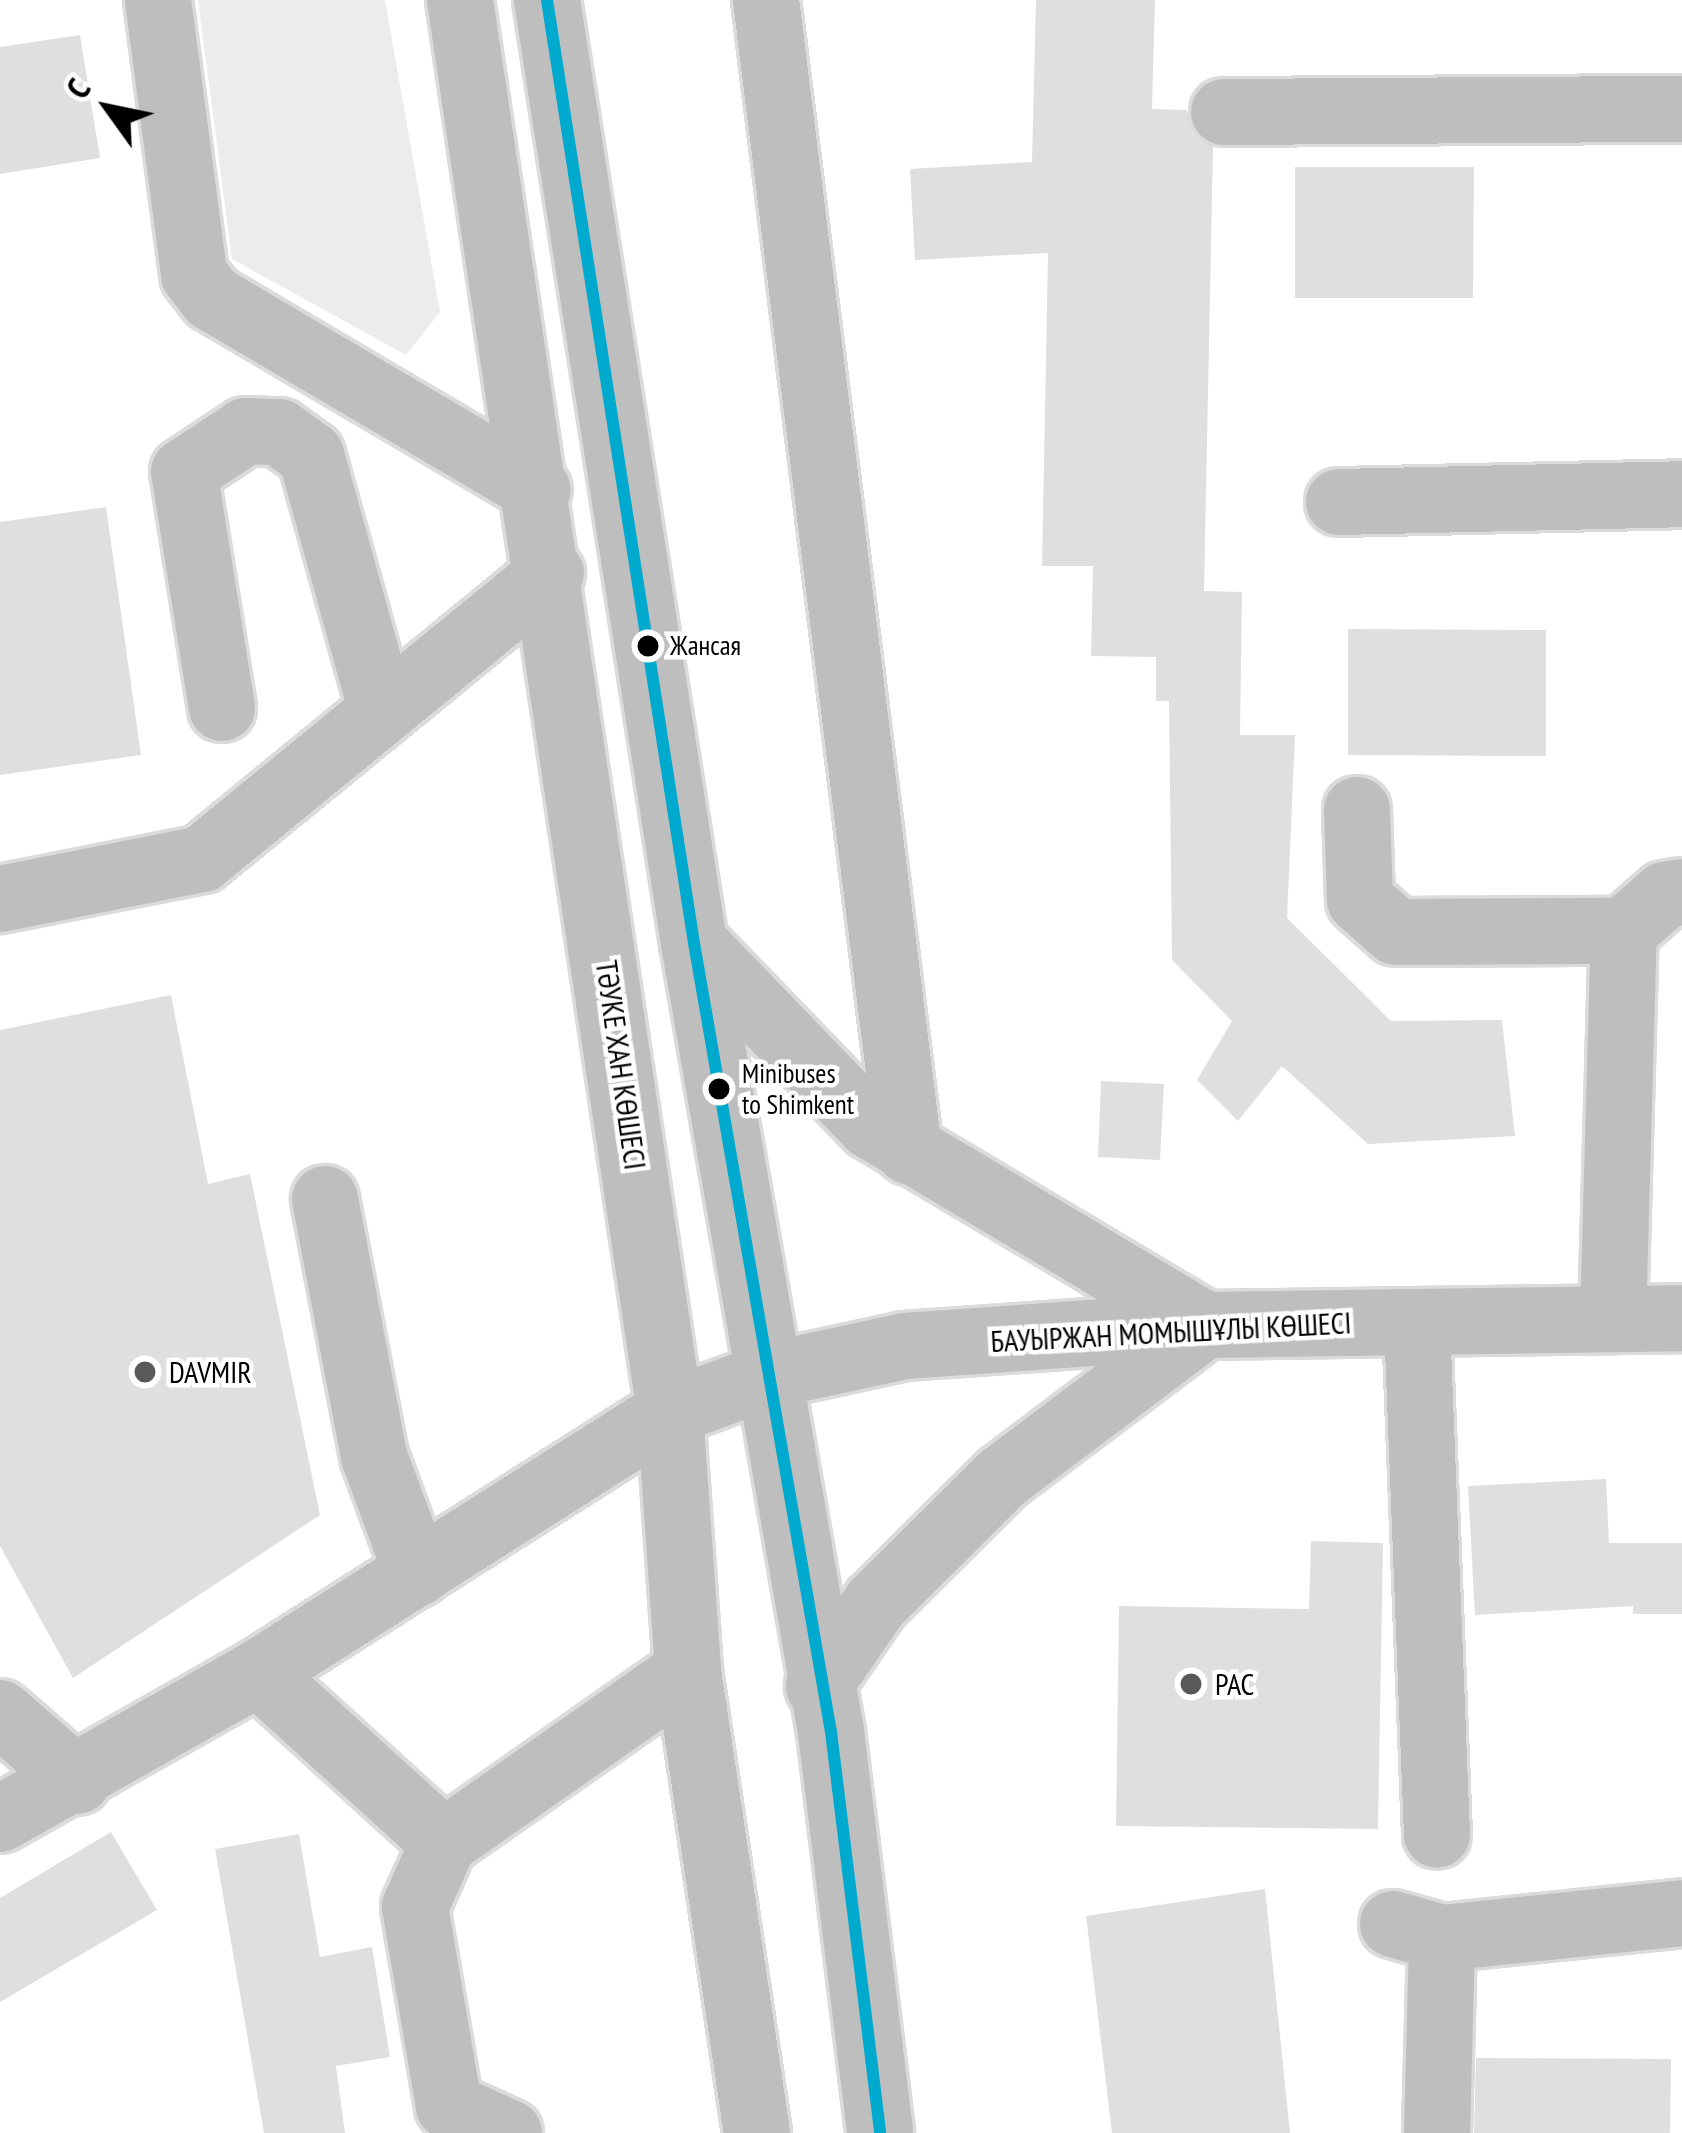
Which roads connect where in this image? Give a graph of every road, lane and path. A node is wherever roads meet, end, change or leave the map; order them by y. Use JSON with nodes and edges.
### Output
{"nodes":[{"id":1,"x":158,"y":0,"type":"edge"},
{"id":2,"x":460,"y":0,"type":"edge"},
{"id":3,"x":547,"y":0,"type":"edge"},
{"id":4,"x":766,"y":0,"type":"edge"},
{"id":5,"x":1682,"y":109,"type":"edge"},
{"id":6,"x":1224,"y":112,"type":"dead end"},
{"id":7,"x":538,"y":490,"type":"junction"},
{"id":8,"x":1682,"y":494,"type":"edge"},
{"id":9,"x":1340,"y":502,"type":"dead end"},
{"id":10,"x":551,"y":573,"type":"junction"},
{"id":11,"x":222,"y":708,"type":"dead end"},
{"id":12,"x":382,"y":711,"type":"junction"},
{"id":13,"x":1357,"y":810,"type":"dead end"},
{"id":14,"x":1682,"y":892,"type":"edge"},
{"id":15,"x":0,"y":899,"type":"edge"},
{"id":16,"x":1624,"y":931,"type":"junction"},
{"id":17,"x":694,"y":943,"type":"junction"},
{"id":18,"x":909,"y":1151,"type":"junction"},
{"id":19,"x":325,"y":1199,"type":"dead end"},
{"id":20,"x":1682,"y":1318,"type":"edge"},
{"id":21,"x":1613,"y":1319,"type":"junction"},
{"id":22,"x":1418,"y":1322,"type":"junction"},
{"id":23,"x":1205,"y":1325,"type":"junction"},
{"id":24,"x":771,"y":1375,"type":"junction"},
{"id":25,"x":670,"y":1412,"type":"junction"},
{"id":26,"x":417,"y":1573,"type":"junction"},
{"id":27,"x":688,"y":1670,"type":"junction"},
{"id":28,"x":258,"y":1672,"type":"junction"},
{"id":29,"x":820,"y":1686,"type":"junction"},
{"id":30,"x":0,"y":1713,"type":"edge"},
{"id":31,"x":78,"y":1781,"type":"junction"},
{"id":32,"x":0,"y":1819,"type":"edge"},
{"id":33,"x":1436,"y":1835,"type":"dead end"},
{"id":34,"x":444,"y":1842,"type":"junction"},
{"id":35,"x":1682,"y":1913,"type":"edge"},
{"id":36,"x":509,"y":2133,"type":"edge"},
{"id":37,"x":757,"y":2133,"type":"edge"},
{"id":38,"x":880,"y":2133,"type":"edge"},
{"id":39,"x":1437,"y":2133,"type":"edge"}],
"edges":[{"from":1,"to":7,"type":"main road"},
{"from":2,"to":7,"type":"main road","name":"ТӘУКЕ ХАН КӨШЕСІ"},
{"from":3,"to":17,"type":"main road"},
{"from":4,"to":18,"type":"main road"},
{"from":5,"to":6,"type":"main road"},
{"from":7,"to":10,"type":"main road","name":"ТӘУКЕ ХАН КӨШЕСІ"},
{"from":8,"to":9,"type":"main road"},
{"from":10,"to":12,"type":"main road"},
{"from":10,"to":25,"type":"main road","name":"ТӘУКЕ ХАН КӨШЕСІ"},
{"from":11,"to":12,"type":"main road"},
{"from":12,"to":15,"type":"main road"},
{"from":13,"to":16,"type":"main road"},
{"from":14,"to":16,"type":"main road"},
{"from":16,"to":21,"type":"main road"},
{"from":17,"to":18,"type":"main road"},
{"from":17,"to":24,"type":"main road"},
{"from":18,"to":23,"type":"main road"},
{"from":19,"to":26,"type":"main road"},
{"from":20,"to":21,"type":"main road","name":"БАУЫРЖАН МОМЫШҰЛЫ КӨШЕСІ"},
{"from":21,"to":22,"type":"main road","name":"БАУЫРЖАН МОМЫШҰЛЫ КӨШЕСІ"},
{"from":22,"to":23,"type":"main road","name":"БАУЫРЖАН МОМЫШҰЛЫ КӨШЕСІ"},
{"from":22,"to":33,"type":"main road"},
{"from":23,"to":24,"type":"main road","name":"БАУЫРЖАН МОМЫШҰЛЫ КӨШЕСІ"},
{"from":23,"to":29,"type":"main road"},
{"from":24,"to":25,"type":"main road","name":"БАУЫРЖАН МОМЫШҰЛЫ КӨШЕСІ"},
{"from":24,"to":29,"type":"main road"},
{"from":25,"to":26,"type":"main road","name":"БАУЫРЖАН МОМЫШҰЛЫ КӨШЕСІ"},
{"from":25,"to":27,"type":"main road","name":"ТӘУКЕ ХАН КӨШЕСІ"},
{"from":26,"to":28,"type":"main road","name":"БАУЫРЖАН МОМЫШҰЛЫ КӨШЕСІ"},
{"from":27,"to":34,"type":"main road"},
{"from":27,"to":37,"type":"main road","name":"ТӘУКЕ ХАН КӨШЕСІ"},
{"from":28,"to":31,"type":"main road","name":"БАУЫРЖАН МОМЫШҰЛЫ КӨШЕСІ"},
{"from":28,"to":34,"type":"main road"},
{"from":29,"to":38,"type":"main road"},
{"from":30,"to":31,"type":"main road"},
{"from":31,"to":32,"type":"main road","name":"БАУЫРЖАН МОМЫШҰЛЫ КӨШЕСІ"},
{"from":34,"to":36,"type":"main road"},
{"from":35,"to":39,"type":"main road"}]}
